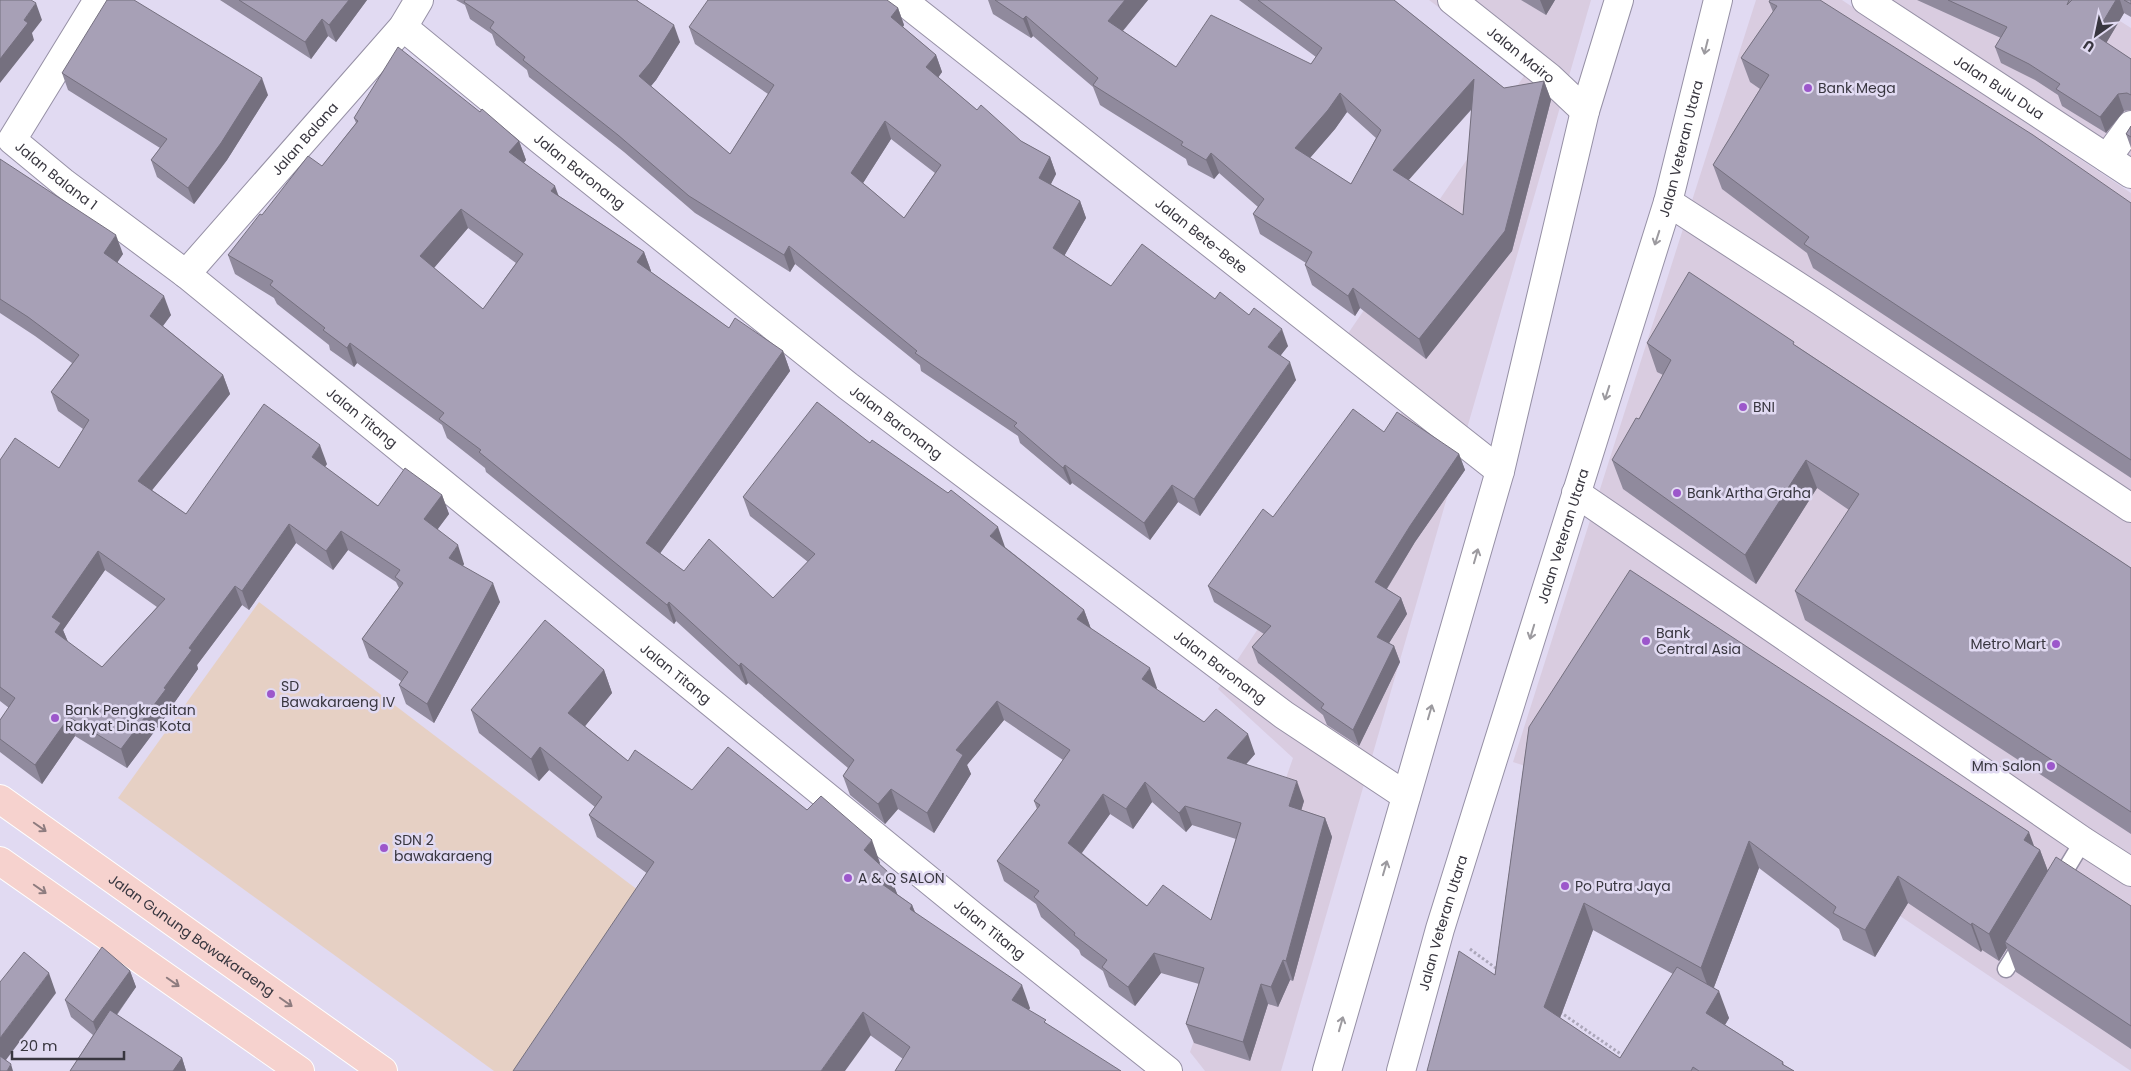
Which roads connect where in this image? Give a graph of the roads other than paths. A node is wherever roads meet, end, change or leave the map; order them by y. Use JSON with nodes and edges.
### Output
{"nodes":[{"id":1,"x":98,"y":0,"type":"edge"},
{"id":2,"x":419,"y":0,"type":"edge"},
{"id":3,"x":902,"y":0,"type":"edge"},
{"id":4,"x":1452,"y":0,"type":"edge"},
{"id":5,"x":1619,"y":0,"type":"edge"},
{"id":6,"x":1718,"y":0,"type":"edge"},
{"id":7,"x":1866,"y":0,"type":"edge"},
{"id":8,"x":403,"y":27,"type":"junction"},
{"id":9,"x":1586,"y":111,"type":"junction"},
{"id":10,"x":2131,"y":125,"type":"edge"},
{"id":11,"x":4,"y":144,"type":"edge"},
{"id":12,"x":2107,"y":158,"type":"junction"},
{"id":13,"x":2131,"y":174,"type":"edge"},
{"id":14,"x":1668,"y":202,"type":"junction"},
{"id":15,"x":186,"y":274,"type":"junction"},
{"id":16,"x":1500,"y":471,"type":"junction"},
{"id":17,"x":1576,"y":493,"type":"junction"},
{"id":18,"x":2131,"y":508,"type":"edge"},
{"id":19,"x":1406,"y":796,"type":"junction"},
{"id":20,"x":0,"y":799,"type":"edge"},
{"id":21,"x":2083,"y":841,"type":"junction"},
{"id":22,"x":3,"y":869,"type":"edge"},
{"id":23,"x":2131,"y":872,"type":"edge"},
{"id":24,"x":2048,"y":901,"type":"edge"},
{"id":25,"x":2032,"y":926,"type":"edge"},
{"id":26,"x":2006,"y":969,"type":"edge"},
{"id":27,"x":300,"y":1071,"type":"edge"},
{"id":28,"x":383,"y":1071,"type":"edge"},
{"id":29,"x":1168,"y":1071,"type":"edge"},
{"id":30,"x":1327,"y":1071,"type":"edge"},
{"id":31,"x":1401,"y":1071,"type":"edge"}],
"edges":[{"from":1,"to":11,"type":"street","name":"Jalan Balana 1"},
{"from":2,"to":8,"type":"street","name":"Jalan Balana"},
{"from":3,"to":16,"type":"street","name":"Jalan Bete-Bete"},
{"from":4,"to":9,"type":"street","name":"Jalan Mairo"},
{"from":5,"to":9,"type":"street"},
{"from":6,"to":14,"type":"street","name":"Jalan Veteran Utara","one_way":true},
{"from":7,"to":12,"type":"street","name":"Jalan Bulu Dua"},
{"from":8,"to":15,"type":"street","name":"Jalan Balana"},
{"from":8,"to":19,"type":"street","name":"Jalan Baronang"},
{"from":9,"to":16,"type":"street"},
{"from":10,"to":12,"type":"street"},
{"from":11,"to":15,"type":"street","name":"Jalan Balana 1"},
{"from":12,"to":13,"type":"street","name":"Jalan Bulu Dua"},
{"from":14,"to":17,"type":"street","name":"Jalan Veteran Utara","one_way":true},
{"from":14,"to":18,"type":"street"},
{"from":15,"to":29,"type":"street","name":"Jalan Titang"},
{"from":19,"to":16,"type":"street","one_way":true},
{"from":17,"to":21,"type":"street"},
{"from":17,"to":31,"type":"street","name":"Jalan Veteran Utara","one_way":true},
{"from":30,"to":19,"type":"street","one_way":true},
{"from":20,"to":28,"type":"highway","name":"Jalan Gunung Bawakaraeng","one_way":true},
{"from":21,"to":23,"type":"street"},
{"from":21,"to":24,"type":"lane"},
{"from":22,"to":27,"type":"highway","one_way":true},
{"from":25,"to":26,"type":"lane"}]}
